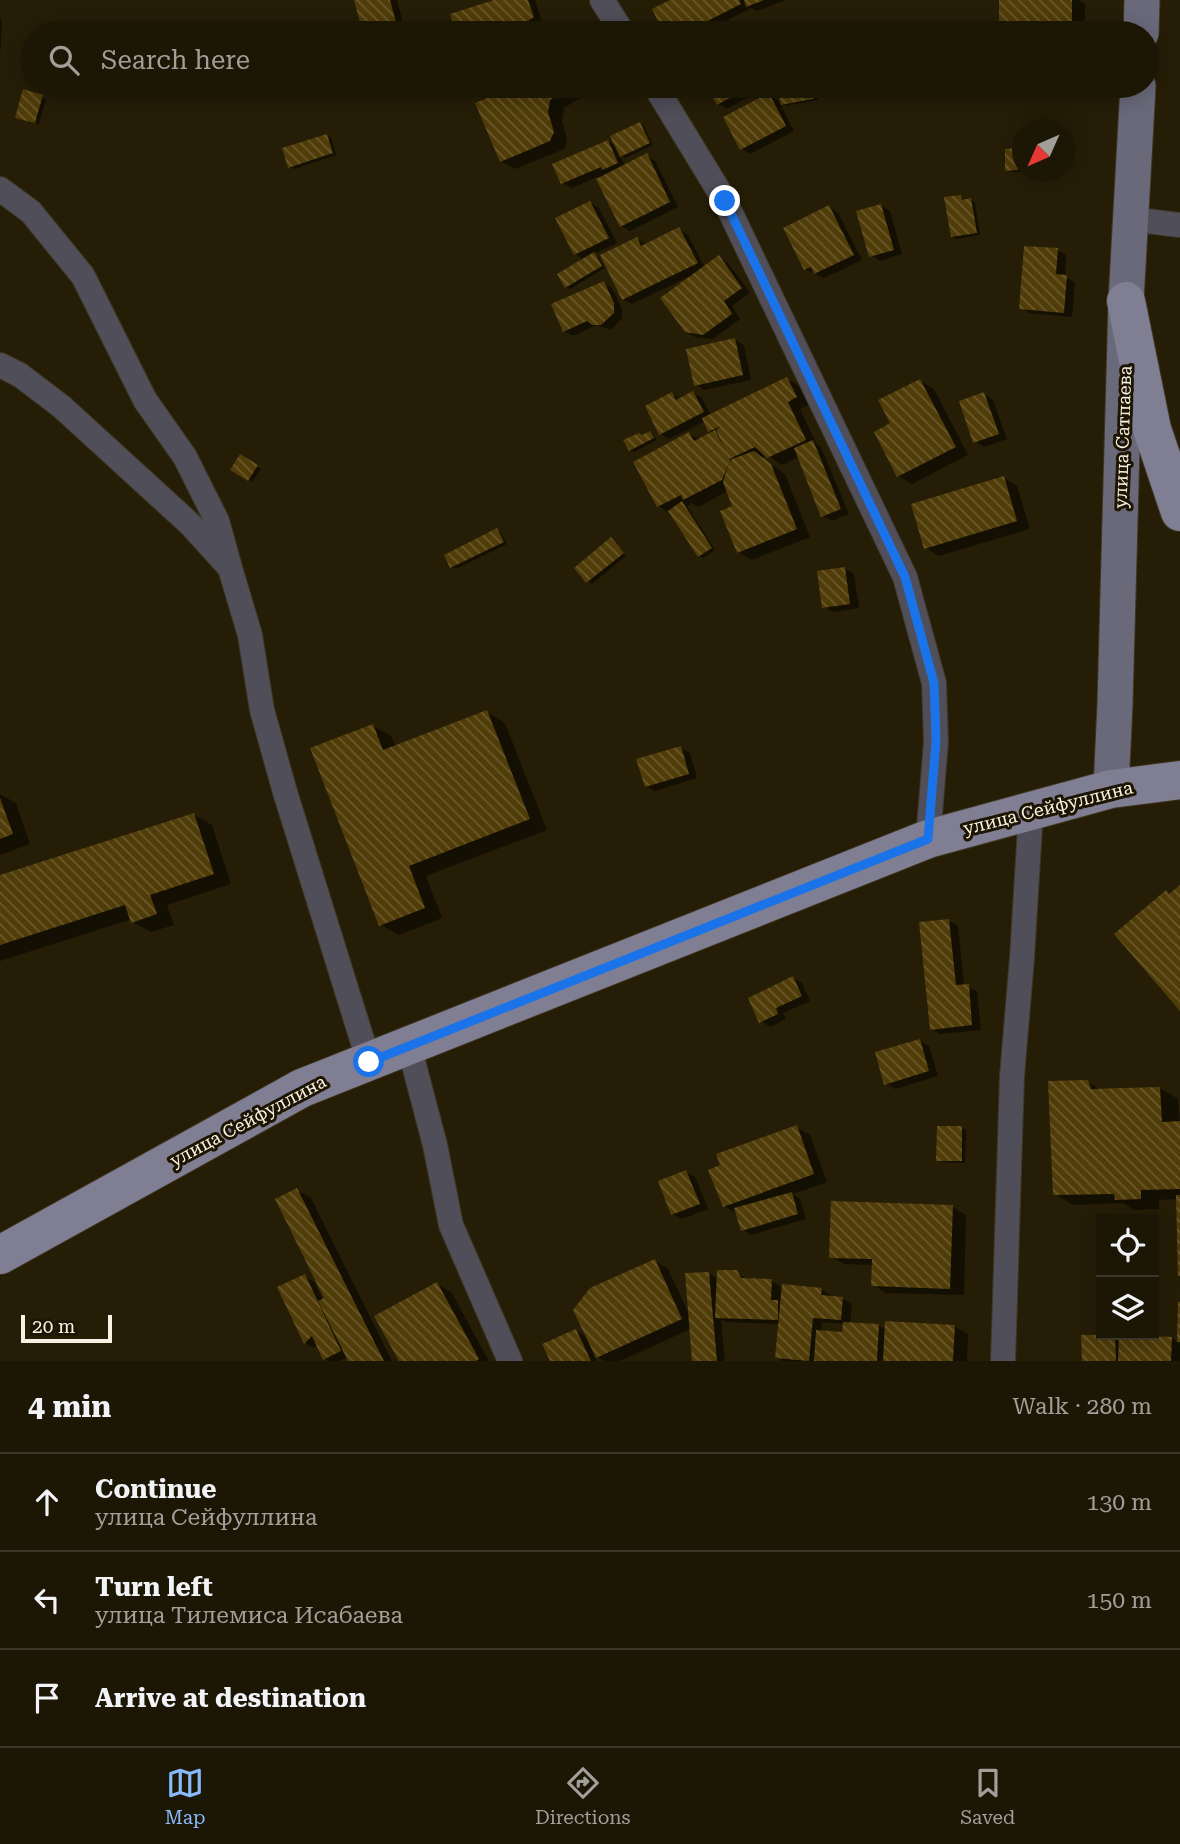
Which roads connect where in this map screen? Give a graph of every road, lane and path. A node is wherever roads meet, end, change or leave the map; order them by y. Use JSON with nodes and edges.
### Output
{"nodes":[{"id":1,"x":602,"y":0,"type":"edge"},
{"id":2,"x":1142,"y":0,"type":"edge"},
{"id":3,"x":615,"y":21,"type":"edge"},
{"id":4,"x":1141,"y":21,"type":"edge"},
{"id":5,"x":662,"y":98,"type":"edge"},
{"id":6,"x":1137,"y":98,"type":"edge"},
{"id":7,"x":0,"y":189,"type":"edge"},
{"id":8,"x":1130,"y":219,"type":"junction"},
{"id":9,"x":1180,"y":225,"type":"edge"},
{"id":10,"x":1126,"y":300,"type":"junction"},
{"id":11,"x":0,"y":365,"type":"edge"},
{"id":12,"x":1180,"y":512,"type":"edge"},
{"id":13,"x":230,"y":568,"type":"junction"},
{"id":14,"x":1180,"y":780,"type":"edge"},
{"id":15,"x":1111,"y":789,"type":"junction"},
{"id":16,"x":1031,"y":810,"type":"junction"},
{"id":17,"x":928,"y":839,"type":"junction"},
{"id":18,"x":409,"y":1046,"type":"junction"},
{"id":19,"x":369,"y":1062,"type":"junction"},
{"id":20,"x":0,"y":1255,"type":"edge"},
{"id":21,"x":510,"y":1361,"type":"edge"},
{"id":22,"x":1003,"y":1361,"type":"edge"}],
"edges":[{"from":1,"to":3,"type":"street"},
{"from":2,"to":4,"type":"street"},
{"from":5,"to":17,"type":"street"},
{"from":6,"to":8,"type":"street","name":"улица Сатпаева"},
{"from":7,"to":13,"type":"street"},
{"from":8,"to":9,"type":"street"},
{"from":8,"to":10,"type":"street","name":"улица Сатпаева"},
{"from":10,"to":12,"type":"main road"},
{"from":10,"to":15,"type":"street","name":"улица Сатпаева"},
{"from":11,"to":13,"type":"street"},
{"from":13,"to":19,"type":"street"},
{"from":14,"to":15,"type":"main road","name":"улица Сейфуллина"},
{"from":15,"to":16,"type":"main road","name":"улица Сейфуллина"},
{"from":16,"to":17,"type":"main road","name":"улица Сейфуллина"},
{"from":16,"to":22,"type":"street"},
{"from":17,"to":18,"type":"main road","name":"улица Сейфуллина"},
{"from":18,"to":19,"type":"main road","name":"улица Сейфуллина"},
{"from":18,"to":21,"type":"street"},
{"from":19,"to":20,"type":"main road","name":"улица Сейфуллина"}]}
